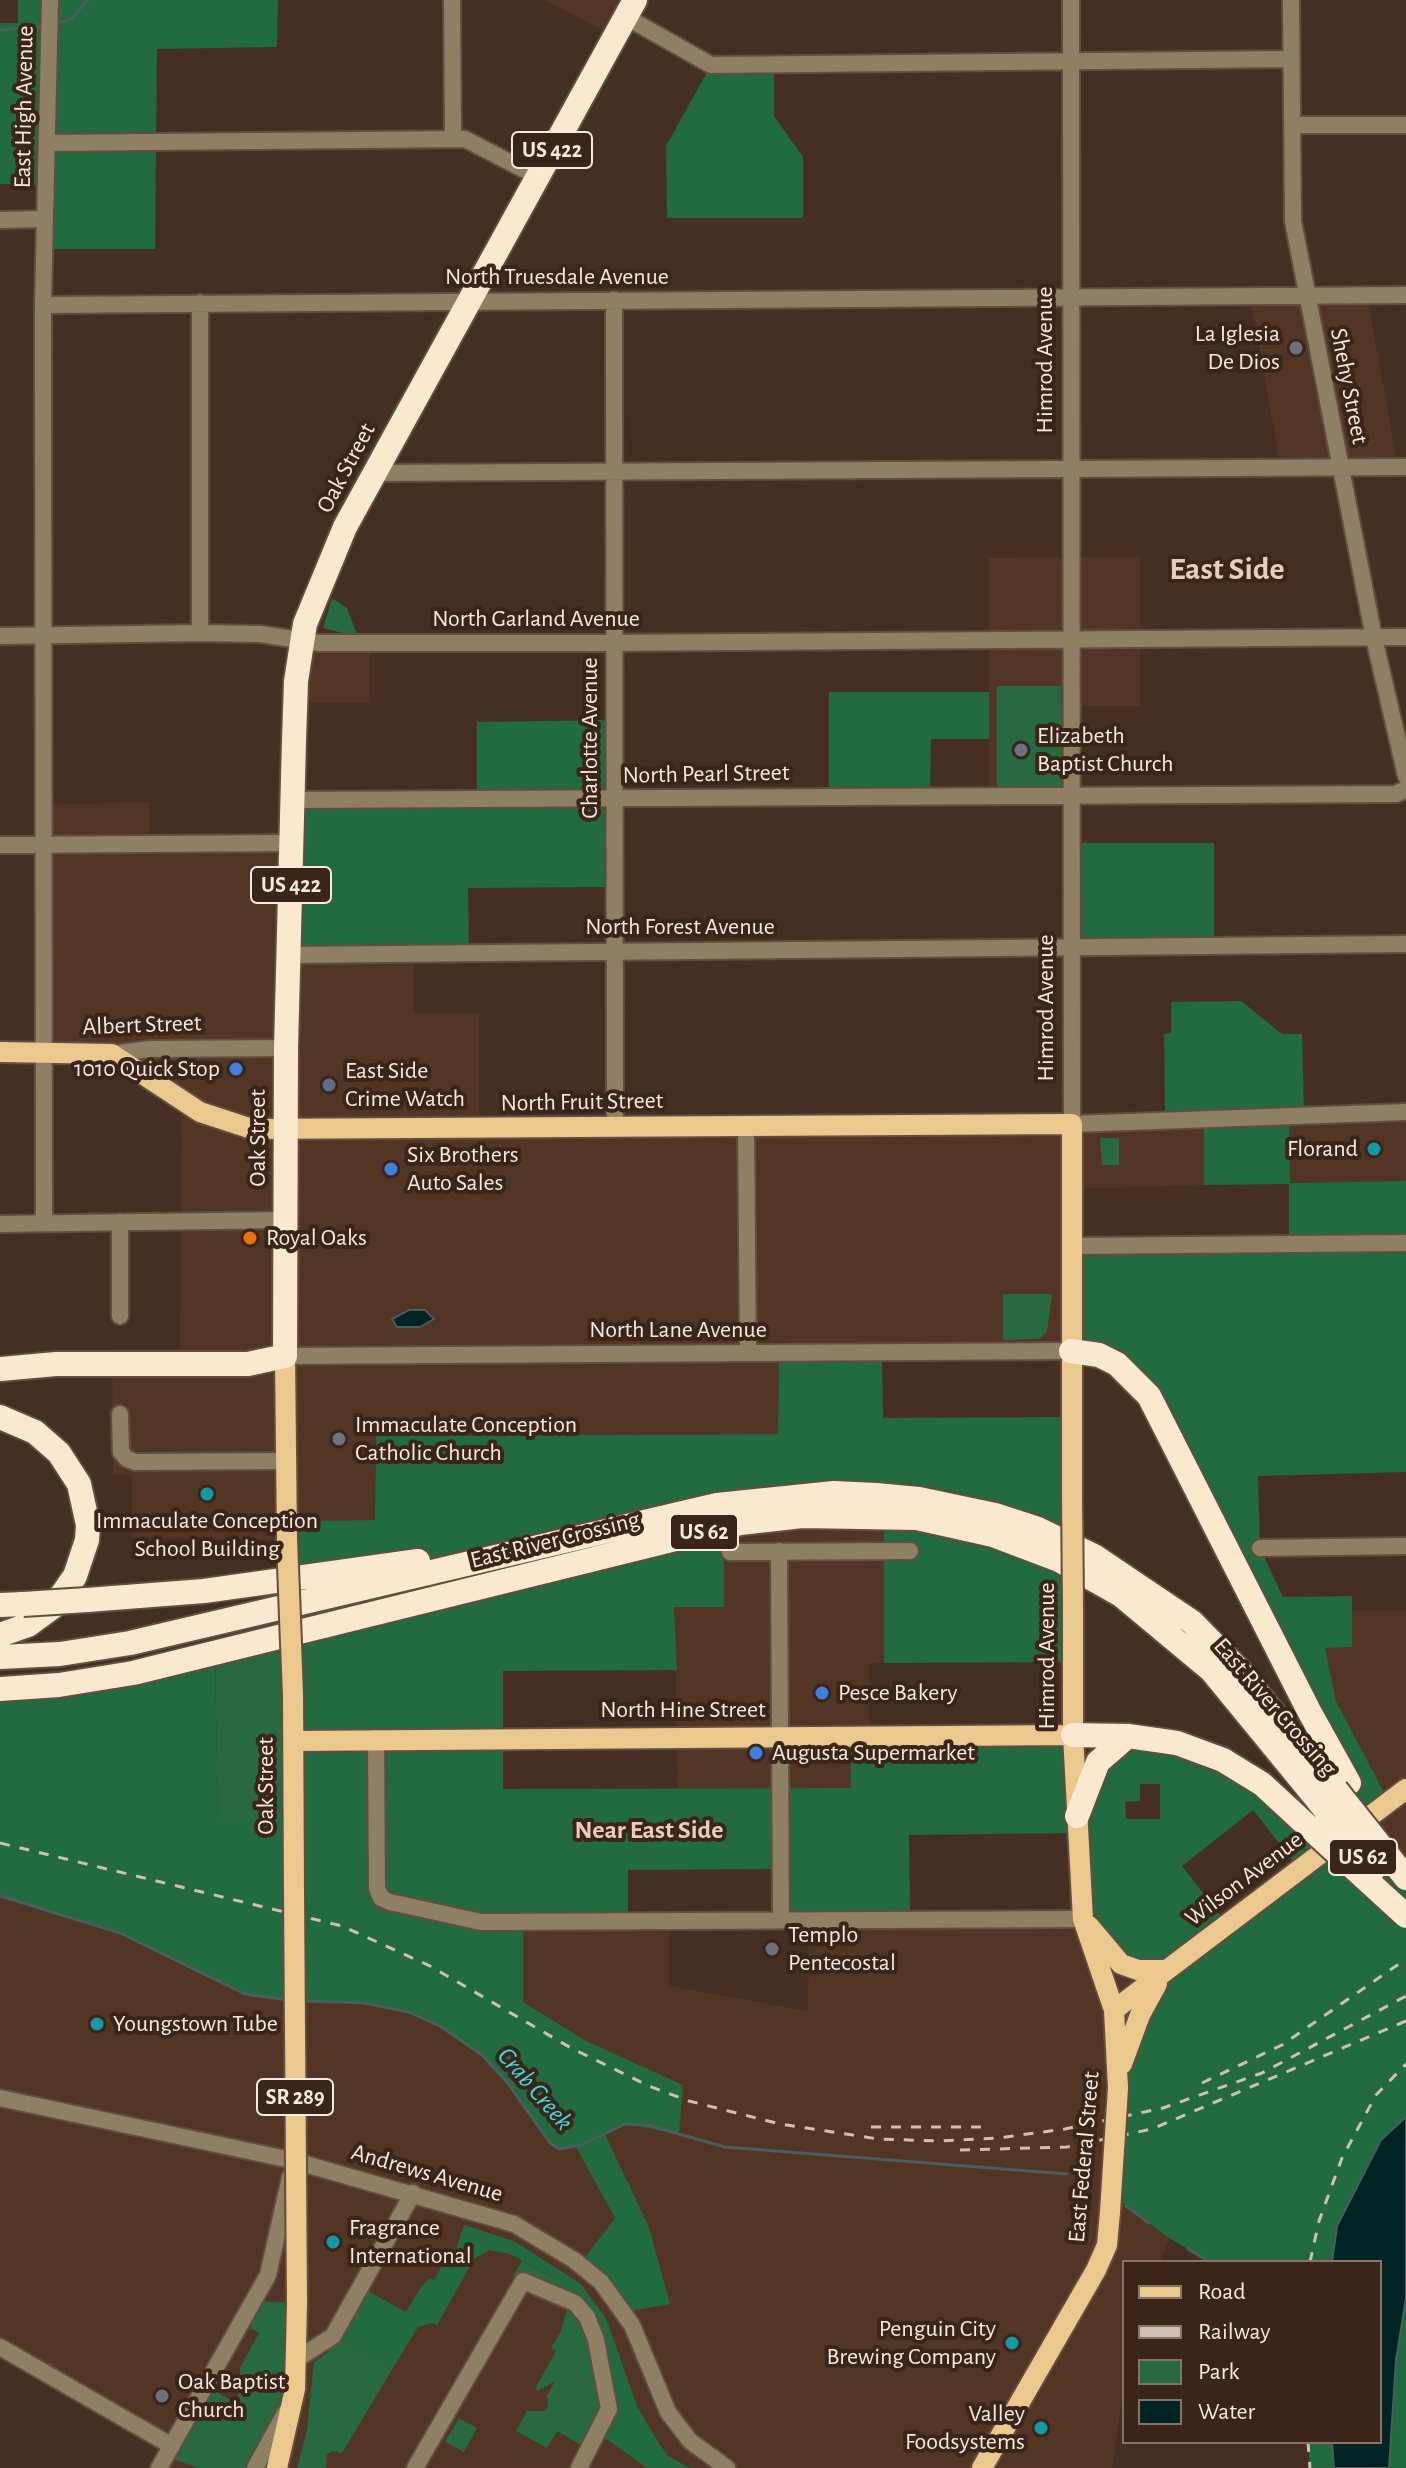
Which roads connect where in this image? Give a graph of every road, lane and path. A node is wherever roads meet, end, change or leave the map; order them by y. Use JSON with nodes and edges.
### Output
{"nodes":[{"id":1,"x":50,"y":0,"type":"edge"},
{"id":2,"x":452,"y":0,"type":"edge"},
{"id":3,"x":1071,"y":0,"type":"edge"},
{"id":4,"x":1291,"y":0,"type":"edge"},
{"id":5,"x":631,"y":9,"type":"edge"},
{"id":6,"x":1291,"y":59,"type":"junction"},
{"id":7,"x":1071,"y":61,"type":"junction"},
{"id":8,"x":1292,"y":125,"type":"junction"},
{"id":9,"x":1406,"y":125,"type":"edge"},
{"id":10,"x":453,"y":139,"type":"junction"},
{"id":11,"x":48,"y":143,"type":"junction"},
{"id":12,"x":538,"y":177,"type":"junction"},
{"id":13,"x":45,"y":219,"type":"junction"},
{"id":14,"x":0,"y":220,"type":"edge"},
{"id":15,"x":1406,"y":295,"type":"edge"},
{"id":16,"x":1071,"y":297,"type":"junction"},
{"id":17,"x":1307,"y":297,"type":"junction"},
{"id":18,"x":614,"y":300,"type":"junction"},
{"id":19,"x":470,"y":301,"type":"junction"},
{"id":20,"x":200,"y":303,"type":"junction"},
{"id":21,"x":43,"y":305,"type":"junction"},
{"id":22,"x":1406,"y":467,"type":"edge"},
{"id":23,"x":1341,"y":468,"type":"junction"},
{"id":24,"x":1071,"y":469,"type":"junction"},
{"id":25,"x":614,"y":472,"type":"junction"},
{"id":26,"x":374,"y":473,"type":"junction"},
{"id":27,"x":200,"y":633,"type":"junction"},
{"id":28,"x":44,"y":635,"type":"junction"},
{"id":29,"x":0,"y":636,"type":"edge"},
{"id":30,"x":1406,"y":637,"type":"edge"},
{"id":31,"x":1374,"y":638,"type":"junction"},
{"id":32,"x":302,"y":640,"type":"junction"},
{"id":33,"x":1072,"y":640,"type":"junction"},
{"id":34,"x":614,"y":643,"type":"junction"},
{"id":35,"x":1406,"y":776,"type":"edge"},
{"id":36,"x":1406,"y":789,"type":"edge"},
{"id":37,"x":1072,"y":795,"type":"junction"},
{"id":38,"x":614,"y":799,"type":"junction"},
{"id":39,"x":293,"y":800,"type":"junction"},
{"id":40,"x":292,"y":843,"type":"junction"},
{"id":41,"x":0,"y":845,"type":"edge"},
{"id":42,"x":44,"y":845,"type":"junction"},
{"id":43,"x":1406,"y":944,"type":"edge"},
{"id":44,"x":1073,"y":948,"type":"junction"},
{"id":45,"x":614,"y":952,"type":"junction"},
{"id":46,"x":288,"y":955,"type":"junction"},
{"id":47,"x":286,"y":1048,"type":"junction"},
{"id":48,"x":0,"y":1052,"type":"edge"},
{"id":49,"x":45,"y":1052,"type":"junction"},
{"id":50,"x":112,"y":1054,"type":"junction"},
{"id":51,"x":1406,"y":1112,"type":"edge"},
{"id":52,"x":1072,"y":1124,"type":"junction"},
{"id":53,"x":746,"y":1127,"type":"junction"},
{"id":54,"x":615,"y":1128,"type":"junction"},
{"id":55,"x":286,"y":1131,"type":"junction"},
{"id":56,"x":286,"y":1220,"type":"junction"},
{"id":57,"x":120,"y":1222,"type":"junction"},
{"id":58,"x":44,"y":1223,"type":"junction"},
{"id":59,"x":0,"y":1224,"type":"edge"},
{"id":60,"x":1406,"y":1243,"type":"edge"},
{"id":61,"x":1072,"y":1246,"type":"junction"},
{"id":62,"x":120,"y":1316,"type":"dead end"},
{"id":63,"x":1071,"y":1351,"type":"junction"},
{"id":64,"x":0,"y":1353,"type":"edge"},
{"id":65,"x":748,"y":1353,"type":"junction"},
{"id":66,"x":285,"y":1356,"type":"junction"},
{"id":67,"x":0,"y":1369,"type":"edge"},
{"id":68,"x":120,"y":1414,"type":"dead end"},
{"id":69,"x":0,"y":1417,"type":"edge"},
{"id":70,"x":284,"y":1461,"type":"junction"},
{"id":71,"x":598,"y":1533,"type":"junction"},
{"id":72,"x":1406,"y":1546,"type":"edge"},
{"id":73,"x":1260,"y":1548,"type":"dead end"},
{"id":74,"x":779,"y":1551,"type":"junction"},
{"id":75,"x":910,"y":1551,"type":"dead end"},
{"id":76,"x":730,"y":1552,"type":"dead end"},
{"id":77,"x":11,"y":1604,"type":"edge"},
{"id":78,"x":0,"y":1635,"type":"edge"},
{"id":79,"x":0,"y":1657,"type":"edge"},
{"id":80,"x":0,"y":1689,"type":"edge"},
{"id":81,"x":780,"y":1735,"type":"junction"},
{"id":82,"x":1073,"y":1735,"type":"junction"},
{"id":83,"x":1128,"y":1736,"type":"junction"},
{"id":84,"x":376,"y":1738,"type":"junction"},
{"id":85,"x":294,"y":1741,"type":"junction"},
{"id":86,"x":1406,"y":1789,"type":"edge"},
{"id":87,"x":1335,"y":1792,"type":"junction"},
{"id":88,"x":1077,"y":1816,"type":"junction"},
{"id":89,"x":1406,"y":1876,"type":"edge"},
{"id":90,"x":1406,"y":1914,"type":"edge"},
{"id":91,"x":1083,"y":1919,"type":"junction"},
{"id":92,"x":781,"y":1920,"type":"junction"},
{"id":93,"x":1166,"y":1970,"type":"junction"},
{"id":94,"x":1114,"y":2010,"type":"junction"},
{"id":95,"x":1118,"y":2081,"type":"junction"},
{"id":96,"x":0,"y":2098,"type":"edge"},
{"id":97,"x":291,"y":2160,"type":"junction"},
{"id":98,"x":413,"y":2193,"type":"junction"},
{"id":99,"x":0,"y":2347,"type":"edge"},
{"id":100,"x":297,"y":2359,"type":"junction"},
{"id":101,"x":294,"y":2398,"type":"junction"},
{"id":102,"x":172,"y":2446,"type":"junction"},
{"id":103,"x":159,"y":2468,"type":"edge"},
{"id":104,"x":255,"y":2468,"type":"edge"},
{"id":105,"x":277,"y":2468,"type":"edge"},
{"id":106,"x":415,"y":2468,"type":"edge"},
{"id":107,"x":579,"y":2468,"type":"edge"},
{"id":108,"x":727,"y":2468,"type":"edge"},
{"id":109,"x":982,"y":2468,"type":"edge"}],
"edges":[{"from":1,"to":11,"type":"street","name":"East High Avenue"},
{"from":2,"to":10,"type":"street"},
{"from":3,"to":7,"type":"street","name":"Himrod Avenue"},
{"from":4,"to":6,"type":"street","name":"Shehy Street"},
{"from":5,"to":7,"type":"street"},
{"from":5,"to":12,"type":"highway","name":"Oak Street","number":"US 422"},
{"from":6,"to":7,"type":"street"},
{"from":6,"to":8,"type":"street","name":"Shehy Street"},
{"from":7,"to":16,"type":"street","name":"Himrod Avenue"},
{"from":8,"to":9,"type":"street"},
{"from":8,"to":17,"type":"street","name":"Shehy Street"},
{"from":10,"to":11,"type":"street"},
{"from":10,"to":12,"type":"street"},
{"from":11,"to":13,"type":"street","name":"East High Avenue"},
{"from":12,"to":19,"type":"highway","name":"Oak Street","number":"US 422"},
{"from":13,"to":14,"type":"street"},
{"from":13,"to":21,"type":"street","name":"East High Avenue"},
{"from":15,"to":17,"type":"street","name":"North Truesdale Avenue"},
{"from":16,"to":17,"type":"street","name":"North Truesdale Avenue"},
{"from":16,"to":18,"type":"street","name":"North Truesdale Avenue"},
{"from":16,"to":24,"type":"street","name":"Himrod Avenue"},
{"from":17,"to":23,"type":"street","name":"Shehy Street"},
{"from":18,"to":19,"type":"street","name":"North Truesdale Avenue"},
{"from":18,"to":25,"type":"street","name":"Charlotte Avenue"},
{"from":19,"to":20,"type":"street","name":"North Truesdale Avenue"},
{"from":19,"to":26,"type":"highway","name":"Oak Street","number":"US 422"},
{"from":20,"to":21,"type":"street","name":"North Truesdale Avenue"},
{"from":20,"to":27,"type":"street"},
{"from":21,"to":28,"type":"street","name":"East High Avenue"},
{"from":22,"to":23,"type":"street"},
{"from":23,"to":24,"type":"street"},
{"from":23,"to":31,"type":"street","name":"Shehy Street"},
{"from":24,"to":25,"type":"street"},
{"from":24,"to":33,"type":"street","name":"Himrod Avenue"},
{"from":25,"to":26,"type":"street"},
{"from":25,"to":34,"type":"street","name":"Charlotte Avenue"},
{"from":26,"to":32,"type":"highway","name":"Oak Street","number":"US 422"},
{"from":27,"to":28,"type":"street","name":"North Garland Avenue"},
{"from":27,"to":32,"type":"street","name":"North Garland Avenue"},
{"from":28,"to":29,"type":"street","name":"North Garland Avenue"},
{"from":28,"to":42,"type":"street","name":"East High Avenue"},
{"from":30,"to":31,"type":"street","name":"North Garland Avenue"},
{"from":31,"to":33,"type":"street","name":"North Garland Avenue"},
{"from":31,"to":35,"type":"street","name":"Shehy Street"},
{"from":32,"to":34,"type":"street","name":"North Garland Avenue"},
{"from":32,"to":39,"type":"highway","name":"Oak Street","number":"US 422"},
{"from":33,"to":34,"type":"street","name":"North Garland Avenue"},
{"from":33,"to":37,"type":"street","name":"Himrod Avenue"},
{"from":34,"to":38,"type":"street","name":"Charlotte Avenue"},
{"from":36,"to":37,"type":"street","name":"North Pearl Street"},
{"from":37,"to":38,"type":"street","name":"North Pearl Street"},
{"from":37,"to":44,"type":"street","name":"Himrod Avenue"},
{"from":38,"to":39,"type":"street","name":"North Pearl Street"},
{"from":38,"to":45,"type":"street","name":"Charlotte Avenue"},
{"from":39,"to":40,"type":"highway","name":"Oak Street","number":"US 422"},
{"from":40,"to":42,"type":"street"},
{"from":40,"to":46,"type":"highway","name":"Oak Street","number":"US 422"},
{"from":41,"to":42,"type":"street"},
{"from":42,"to":49,"type":"street","name":"East High Avenue"},
{"from":43,"to":44,"type":"street","name":"North Forest Avenue"},
{"from":44,"to":45,"type":"street","name":"North Forest Avenue"},
{"from":44,"to":52,"type":"street","name":"Himrod Avenue"},
{"from":45,"to":46,"type":"street","name":"North Forest Avenue"},
{"from":45,"to":54,"type":"street","name":"Charlotte Avenue"},
{"from":46,"to":47,"type":"highway","name":"Oak Street","number":"US 422"},
{"from":47,"to":50,"type":"street","name":"Albert Street"},
{"from":47,"to":55,"type":"highway","name":"Oak Street","number":"US 422"},
{"from":48,"to":49,"type":"main road","name":"Albert Street"},
{"from":49,"to":50,"type":"main road","name":"Albert Street"},
{"from":49,"to":58,"type":"street","name":"East High Avenue"},
{"from":50,"to":55,"type":"main road","name":"North Fruit Street"},
{"from":51,"to":52,"type":"street"},
{"from":52,"to":53,"type":"main road","name":"North Fruit Street"},
{"from":52,"to":61,"type":"main road","name":"Himrod Avenue"},
{"from":53,"to":54,"type":"main road","name":"North Fruit Street"},
{"from":53,"to":65,"type":"street"},
{"from":54,"to":55,"type":"main road","name":"North Fruit Street"},
{"from":55,"to":56,"type":"highway","name":"Oak Street","number":"US 422"},
{"from":56,"to":57,"type":"street"},
{"from":56,"to":66,"type":"highway","name":"Oak Street","number":"US 422"},
{"from":57,"to":58,"type":"street"},
{"from":57,"to":62,"type":"street"},
{"from":58,"to":59,"type":"street"},
{"from":60,"to":61,"type":"street"},
{"from":61,"to":63,"type":"main road","name":"Himrod Avenue"},
{"from":63,"to":65,"type":"street","name":"North Lane Avenue"},
{"from":63,"to":82,"type":"main road","name":"Himrod Avenue","bridge":true},
{"from":63,"to":87,"type":"highway"},
{"from":64,"to":66,"type":"highway"},
{"from":65,"to":66,"type":"street","name":"North Lane Avenue"},
{"from":66,"to":67,"type":"highway"},
{"from":66,"to":70,"type":"main road","name":"Oak Street","number":"SR 289"},
{"from":68,"to":70,"type":"street"},
{"from":69,"to":78,"type":"highway"},
{"from":70,"to":85,"type":"main road","name":"Oak Street","number":"SR 289","bridge":true},
{"from":71,"to":77,"type":"highway","bridge":true},
{"from":71,"to":79,"type":"highway","name":"East River Crossing","number":"US 62"},
{"from":71,"to":87,"type":"highway","name":"East River Crossing","number":"US 62"},
{"from":72,"to":73,"type":"street"},
{"from":74,"to":75,"type":"street"},
{"from":74,"to":76,"type":"street"},
{"from":74,"to":81,"type":"street"},
{"from":80,"to":87,"type":"highway","name":"East River Crossing","number":"US 62"},
{"from":81,"to":82,"type":"main road","name":"North Hine Street"},
{"from":81,"to":84,"type":"main road","name":"North Hine Street"},
{"from":81,"to":92,"type":"street"},
{"from":82,"to":83,"type":"highway"},
{"from":82,"to":88,"type":"main road","name":"Himrod Avenue"},
{"from":83,"to":88,"type":"highway"},
{"from":83,"to":90,"type":"highway","bridge":true},
{"from":84,"to":85,"type":"main road","name":"North Hine Street"},
{"from":84,"to":92,"type":"street"},
{"from":85,"to":100,"type":"main road","name":"Oak Street","number":"SR 289","bridge":true},
{"from":86,"to":93,"type":"main road","name":"Wilson Avenue"},
{"from":87,"to":89,"type":"highway","bridge":true},
{"from":87,"to":90,"type":"highway","name":"East River Crossing","number":"US 62","bridge":true},
{"from":88,"to":91,"type":"main road","name":"Himrod Avenue"},
{"from":91,"to":92,"type":"street"},
{"from":91,"to":93,"type":"main road"},
{"from":91,"to":94,"type":"main road","name":"Himrod Avenue"},
{"from":93,"to":94,"type":"main road","name":"Wilson Avenue"},
{"from":93,"to":95,"type":"main road"},
{"from":94,"to":95,"type":"main road","name":"East Federal Street"},
{"from":95,"to":109,"type":"main road","name":"East Federal Street","bridge":true},
{"from":96,"to":97,"type":"street","name":"Andrews Avenue"},
{"from":97,"to":98,"type":"street","name":"Andrews Avenue"},
{"from":97,"to":102,"type":"street"},
{"from":98,"to":100,"type":"street"},
{"from":98,"to":108,"type":"street","name":"Andrews Avenue"},
{"from":99,"to":102,"type":"street"},
{"from":100,"to":101,"type":"main road","number":"SR 289"},
{"from":101,"to":104,"type":"street"},
{"from":101,"to":105,"type":"main road","number":"SR 289"},
{"from":102,"to":103,"type":"street"},
{"from":106,"to":107,"type":"street"}]}
